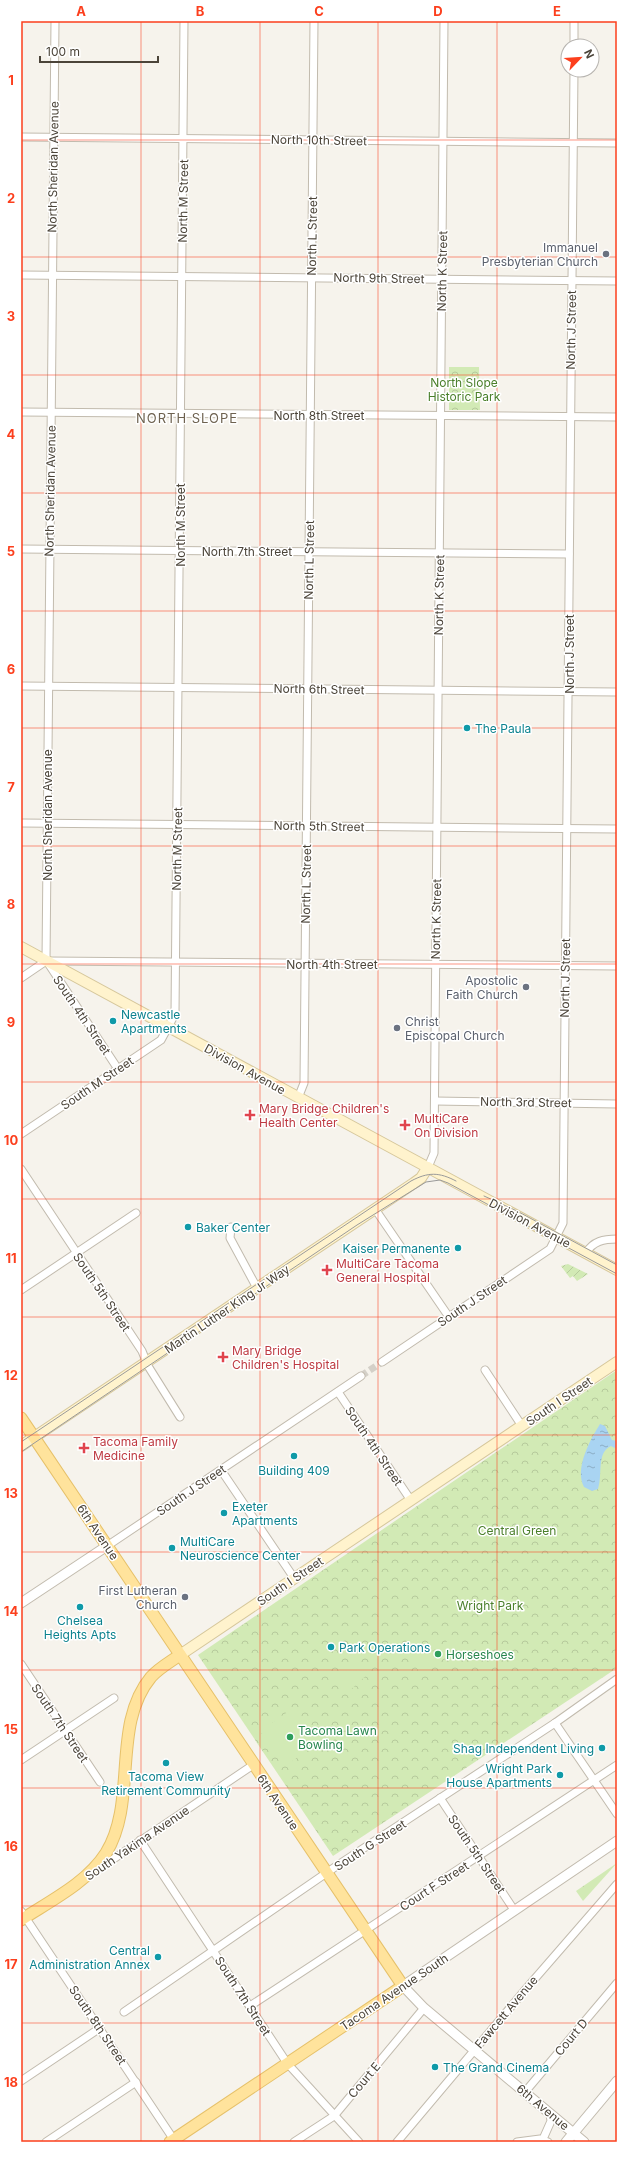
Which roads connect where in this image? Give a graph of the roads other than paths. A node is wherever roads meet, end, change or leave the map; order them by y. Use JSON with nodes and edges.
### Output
{"nodes":[{"id":1,"x":55,"y":21,"type":"edge"},
{"id":2,"x":184,"y":21,"type":"edge"},
{"id":3,"x":314,"y":21,"type":"edge"},
{"id":4,"x":444,"y":21,"type":"edge"},
{"id":5,"x":574,"y":21,"type":"edge"},
{"id":6,"x":574,"y":38,"type":"edge"},
{"id":7,"x":574,"y":78,"type":"edge"},
{"id":8,"x":21,"y":137,"type":"edge"},
{"id":9,"x":53,"y":138,"type":"junction"},
{"id":10,"x":183,"y":139,"type":"junction"},
{"id":11,"x":313,"y":140,"type":"junction"},
{"id":12,"x":443,"y":141,"type":"junction"},
{"id":13,"x":573,"y":143,"type":"junction"},
{"id":14,"x":617,"y":143,"type":"edge"},
{"id":15,"x":21,"y":275,"type":"edge"},
{"id":16,"x":52,"y":275,"type":"junction"},
{"id":17,"x":182,"y":276,"type":"junction"},
{"id":18,"x":312,"y":277,"type":"junction"},
{"id":19,"x":442,"y":279,"type":"junction"},
{"id":20,"x":572,"y":280,"type":"junction"},
{"id":21,"x":617,"y":281,"type":"edge"},
{"id":22,"x":21,"y":412,"type":"edge"},
{"id":23,"x":51,"y":412,"type":"junction"},
{"id":24,"x":181,"y":414,"type":"junction"},
{"id":25,"x":311,"y":415,"type":"junction"},
{"id":26,"x":441,"y":416,"type":"junction"},
{"id":27,"x":570,"y":417,"type":"junction"},
{"id":28,"x":617,"y":417,"type":"edge"},
{"id":29,"x":21,"y":549,"type":"edge"},
{"id":30,"x":50,"y":549,"type":"junction"},
{"id":31,"x":180,"y":550,"type":"junction"},
{"id":32,"x":310,"y":552,"type":"junction"},
{"id":33,"x":439,"y":553,"type":"junction"},
{"id":34,"x":569,"y":554,"type":"junction"},
{"id":35,"x":21,"y":686,"type":"edge"},
{"id":36,"x":48,"y":686,"type":"junction"},
{"id":37,"x":178,"y":687,"type":"junction"},
{"id":38,"x":308,"y":689,"type":"junction"},
{"id":39,"x":438,"y":690,"type":"junction"},
{"id":40,"x":569,"y":691,"type":"junction"},
{"id":41,"x":617,"y":692,"type":"edge"},
{"id":42,"x":21,"y":823,"type":"edge"},
{"id":43,"x":47,"y":824,"type":"junction"},
{"id":44,"x":177,"y":824,"type":"junction"},
{"id":45,"x":307,"y":826,"type":"junction"},
{"id":46,"x":437,"y":827,"type":"junction"},
{"id":47,"x":567,"y":829,"type":"junction"},
{"id":48,"x":617,"y":829,"type":"edge"},
{"id":49,"x":21,"y":947,"type":"edge"},
{"id":50,"x":46,"y":961,"type":"junction"},
{"id":51,"x":176,"y":962,"type":"junction"},
{"id":52,"x":306,"y":963,"type":"junction"},
{"id":53,"x":436,"y":964,"type":"junction"},
{"id":54,"x":565,"y":966,"type":"junction"},
{"id":55,"x":617,"y":966,"type":"edge"},
{"id":56,"x":21,"y":978,"type":"edge"},
{"id":57,"x":168,"y":1027,"type":"junction"},
{"id":58,"x":118,"y":1069,"type":"junction"},
{"id":59,"x":298,"y":1098,"type":"junction"},
{"id":60,"x":435,"y":1101,"type":"junction"},
{"id":61,"x":564,"y":1103,"type":"junction"},
{"id":62,"x":617,"y":1104,"type":"edge"},
{"id":63,"x":21,"y":1134,"type":"edge"},
{"id":64,"x":428,"y":1167,"type":"junction"},
{"id":65,"x":21,"y":1169,"type":"edge"},
{"id":66,"x":375,"y":1209,"type":"junction"},
{"id":67,"x":136,"y":1213,"type":"dead end"},
{"id":68,"x":230,"y":1227,"type":"dead end"},
{"id":69,"x":558,"y":1237,"type":"junction"},
{"id":70,"x":617,"y":1239,"type":"edge"},
{"id":71,"x":76,"y":1253,"type":"junction"},
{"id":72,"x":586,"y":1253,"type":"junction"},
{"id":73,"x":617,"y":1270,"type":"edge"},
{"id":74,"x":257,"y":1288,"type":"junction"},
{"id":75,"x":21,"y":1290,"type":"edge"},
{"id":76,"x":449,"y":1317,"type":"junction"},
{"id":77,"x":146,"y":1362,"type":"junction"},
{"id":78,"x":382,"y":1362,"type":"tunnel mouth"},
{"id":79,"x":617,"y":1362,"type":"edge"},
{"id":80,"x":485,"y":1370,"type":"dead end"},
{"id":81,"x":361,"y":1376,"type":"tunnel mouth"},
{"id":82,"x":338,"y":1392,"type":"junction"},
{"id":83,"x":180,"y":1417,"type":"dead end"},
{"id":84,"x":21,"y":1418,"type":"edge"},
{"id":85,"x":522,"y":1426,"type":"junction"},
{"id":86,"x":34,"y":1438,"type":"junction"},
{"id":87,"x":21,"y":1446,"type":"edge"},
{"id":88,"x":221,"y":1470,"type":"junction"},
{"id":89,"x":410,"y":1499,"type":"junction"},
{"id":90,"x":107,"y":1546,"type":"junction"},
{"id":91,"x":294,"y":1578,"type":"junction"},
{"id":92,"x":21,"y":1603,"type":"edge"},
{"id":93,"x":180,"y":1655,"type":"junction"},
{"id":94,"x":21,"y":1664,"type":"edge"},
{"id":95,"x":617,"y":1679,"type":"edge"},
{"id":96,"x":114,"y":1698,"type":"dead end"},
{"id":97,"x":555,"y":1723,"type":"junction"},
{"id":98,"x":65,"y":1731,"type":"junction"},
{"id":99,"x":21,"y":1760,"type":"edge"},
{"id":100,"x":253,"y":1765,"type":"junction"},
{"id":101,"x":617,"y":1765,"type":"edge"},
{"id":102,"x":594,"y":1780,"type":"junction"},
{"id":103,"x":100,"y":1782,"type":"dead end"},
{"id":104,"x":440,"y":1798,"type":"junction"},
{"id":105,"x":617,"y":1814,"type":"edge"},
{"id":106,"x":140,"y":1840,"type":"junction"},
{"id":107,"x":617,"y":1841,"type":"edge"},
{"id":108,"x":479,"y":1856,"type":"junction"},
{"id":109,"x":326,"y":1874,"type":"junction"},
{"id":110,"x":78,"y":1883,"type":"junction"},
{"id":111,"x":617,"y":1884,"type":"edge"},
{"id":112,"x":514,"y":1910,"type":"junction"},
{"id":113,"x":22,"y":1916,"type":"edge"},
{"id":114,"x":364,"y":1931,"type":"junction"},
{"id":115,"x":213,"y":1951,"type":"junction"},
{"id":116,"x":617,"y":1983,"type":"edge"},
{"id":117,"x":403,"y":1986,"type":"junction"},
{"id":118,"x":250,"y":2006,"type":"junction"},
{"id":119,"x":424,"y":2008,"type":"junction"},
{"id":120,"x":124,"y":2012,"type":"dead end"},
{"id":121,"x":100,"y":2028,"type":"junction"},
{"id":122,"x":475,"y":2049,"type":"junction"},
{"id":123,"x":287,"y":2064,"type":"junction"},
{"id":124,"x":21,"y":2081,"type":"edge"},
{"id":125,"x":136,"y":2082,"type":"junction"},
{"id":126,"x":617,"y":2082,"type":"edge"},
{"id":127,"x":525,"y":2092,"type":"junction"},
{"id":128,"x":550,"y":2114,"type":"junction"},
{"id":129,"x":334,"y":2116,"type":"junction"},
{"id":130,"x":573,"y":2133,"type":"junction"},
{"id":131,"x":172,"y":2141,"type":"edge"},
{"id":132,"x":401,"y":2141,"type":"edge"},
{"id":133,"x":545,"y":2141,"type":"edge"},
{"id":134,"x":46,"y":2142,"type":"edge"},
{"id":135,"x":294,"y":2142,"type":"edge"},
{"id":136,"x":359,"y":2142,"type":"edge"},
{"id":137,"x":517,"y":2142,"type":"edge"},
{"id":138,"x":566,"y":2142,"type":"edge"},
{"id":139,"x":584,"y":2142,"type":"edge"}],
"edges":[{"from":1,"to":9,"type":"street","name":"North Sheridan Avenue"},
{"from":2,"to":10,"type":"street","name":"North M Street"},
{"from":3,"to":11,"type":"street","name":"North L Street"},
{"from":4,"to":12,"type":"street","name":"North K Street"},
{"from":5,"to":6,"type":"street"},
{"from":7,"to":13,"type":"street","name":"North J Street"},
{"from":8,"to":9,"type":"street","name":"North 10th Street"},
{"from":9,"to":10,"type":"street","name":"North 10th Street"},
{"from":9,"to":16,"type":"street","name":"North Sheridan Avenue"},
{"from":10,"to":11,"type":"street","name":"North 10th Street"},
{"from":10,"to":17,"type":"street","name":"North M Street"},
{"from":11,"to":12,"type":"street","name":"North 10th Street"},
{"from":11,"to":18,"type":"street","name":"North L Street"},
{"from":12,"to":13,"type":"street","name":"North 10th Street"},
{"from":12,"to":19,"type":"street","name":"North K Street"},
{"from":13,"to":14,"type":"street","name":"North 10th Street"},
{"from":13,"to":20,"type":"street","name":"North J Street"},
{"from":15,"to":16,"type":"street","name":"North 9th Street"},
{"from":16,"to":17,"type":"street","name":"North 9th Street"},
{"from":16,"to":23,"type":"street","name":"North Sheridan Avenue"},
{"from":17,"to":18,"type":"street","name":"North 9th Street"},
{"from":17,"to":24,"type":"street","name":"North M Street"},
{"from":18,"to":19,"type":"street","name":"North 9th Street"},
{"from":18,"to":25,"type":"street","name":"North L Street"},
{"from":19,"to":20,"type":"street","name":"North 9th Street"},
{"from":19,"to":26,"type":"street","name":"North K Street"},
{"from":20,"to":21,"type":"street","name":"North 9th Street"},
{"from":20,"to":27,"type":"street","name":"North J Street"},
{"from":22,"to":23,"type":"street","name":"North 8th Street"},
{"from":23,"to":24,"type":"street","name":"North 8th Street"},
{"from":23,"to":30,"type":"street","name":"North Sheridan Avenue"},
{"from":24,"to":25,"type":"street","name":"North 8th Street"},
{"from":24,"to":31,"type":"street","name":"North M Street"},
{"from":25,"to":26,"type":"street","name":"North 8th Street"},
{"from":25,"to":32,"type":"street","name":"North L Street"},
{"from":26,"to":27,"type":"street","name":"North 8th Street"},
{"from":26,"to":33,"type":"street","name":"North K Street"},
{"from":27,"to":28,"type":"street","name":"North 8th Street"},
{"from":27,"to":34,"type":"street","name":"North J Street"},
{"from":29,"to":30,"type":"street","name":"North 7th Street"},
{"from":30,"to":31,"type":"street","name":"North 7th Street"},
{"from":30,"to":36,"type":"street","name":"North Sheridan Avenue"},
{"from":31,"to":32,"type":"street","name":"North 7th Street"},
{"from":31,"to":37,"type":"street","name":"North M Street"},
{"from":32,"to":33,"type":"street","name":"North 7th Street"},
{"from":32,"to":38,"type":"street","name":"North L Street"},
{"from":33,"to":34,"type":"street","name":"North 7th Street"},
{"from":33,"to":39,"type":"street","name":"North K Street"},
{"from":34,"to":40,"type":"street","name":"North J Street"},
{"from":35,"to":36,"type":"street","name":"North 6th Street"},
{"from":36,"to":37,"type":"street","name":"North 6th Street"},
{"from":36,"to":43,"type":"street","name":"North Sheridan Avenue"},
{"from":37,"to":38,"type":"street","name":"North 6th Street"},
{"from":37,"to":44,"type":"street","name":"North M Street"},
{"from":38,"to":39,"type":"street","name":"North 6th Street"},
{"from":38,"to":45,"type":"street","name":"North L Street"},
{"from":39,"to":40,"type":"street","name":"North 6th Street"},
{"from":39,"to":46,"type":"street","name":"North K Street"},
{"from":40,"to":41,"type":"street","name":"North 6th Street"},
{"from":40,"to":47,"type":"street","name":"North J Street"},
{"from":42,"to":43,"type":"street","name":"North 5th Street"},
{"from":43,"to":44,"type":"street","name":"North 5th Street"},
{"from":43,"to":50,"type":"street","name":"North Sheridan Avenue"},
{"from":44,"to":45,"type":"street","name":"North 5th Street"},
{"from":44,"to":51,"type":"street","name":"North M Street"},
{"from":45,"to":46,"type":"street","name":"North 5th Street"},
{"from":45,"to":52,"type":"street","name":"North L Street"},
{"from":46,"to":47,"type":"street","name":"North 5th Street"},
{"from":46,"to":53,"type":"street","name":"North K Street"},
{"from":47,"to":48,"type":"street","name":"North 5th Street"},
{"from":47,"to":54,"type":"street","name":"North J Street"},
{"from":49,"to":50,"type":"main road","name":"Division Avenue"},
{"from":50,"to":51,"type":"street","name":"North 4th Street"},
{"from":50,"to":56,"type":"street"},
{"from":50,"to":57,"type":"main road","name":"Division Avenue"},
{"from":50,"to":58,"type":"street","name":"South 4th Street"},
{"from":51,"to":52,"type":"street","name":"North 4th Street"},
{"from":51,"to":57,"type":"street","name":"North M Street"},
{"from":52,"to":53,"type":"street","name":"North 4th Street"},
{"from":52,"to":59,"type":"street","name":"North L Street"},
{"from":53,"to":54,"type":"street","name":"North 4th Street"},
{"from":53,"to":60,"type":"street","name":"North K Street"},
{"from":54,"to":55,"type":"street","name":"North 4th Street"},
{"from":54,"to":61,"type":"street","name":"North J Street"},
{"from":57,"to":58,"type":"street","name":"South M Street"},
{"from":57,"to":59,"type":"main road","name":"Division Avenue"},
{"from":58,"to":63,"type":"street","name":"South M Street"},
{"from":59,"to":64,"type":"main road","name":"Division Avenue"},
{"from":60,"to":61,"type":"street","name":"North 3rd Street"},
{"from":60,"to":64,"type":"street","name":"North K Street"},
{"from":61,"to":62,"type":"street","name":"North 3rd Street"},
{"from":61,"to":69,"type":"street","name":"North J Street"},
{"from":64,"to":66,"type":"main road","name":"Martin Luther King Jr Way"},
{"from":64,"to":69,"type":"main road","name":"Division Avenue"},
{"from":65,"to":71,"type":"street","name":"South 5th Street"},
{"from":66,"to":74,"type":"main road","name":"Martin Luther King Jr Way"},
{"from":66,"to":76,"type":"street"},
{"from":67,"to":71,"type":"street"},
{"from":68,"to":74,"type":"street"},
{"from":69,"to":72,"type":"main road","name":"Division Avenue"},
{"from":69,"to":76,"type":"street","name":"South J Street"},
{"from":70,"to":72,"type":"street"},
{"from":71,"to":75,"type":"street"},
{"from":71,"to":77,"type":"street","name":"South 5th Street"},
{"from":72,"to":73,"type":"main road","name":"Division Avenue"},
{"from":74,"to":77,"type":"main road","name":"Martin Luther King Jr Way"},
{"from":76,"to":78,"type":"street","name":"South J Street"},
{"from":77,"to":83,"type":"street","name":"South 5th Street"},
{"from":77,"to":86,"type":"main road","name":"Martin Luther King Jr Way"},
{"from":79,"to":85,"type":"main road","name":"South I Street"},
{"from":80,"to":85,"type":"street"},
{"from":81,"to":82,"type":"street","name":"South J Street"},
{"from":82,"to":88,"type":"street","name":"South J Street"},
{"from":82,"to":89,"type":"street","name":"South 4th Street"},
{"from":84,"to":86,"type":"main road","name":"6th Avenue"},
{"from":85,"to":89,"type":"main road","name":"South I Street"},
{"from":86,"to":87,"type":"main road","name":"Martin Luther King Jr Way"},
{"from":86,"to":90,"type":"main road","name":"6th Avenue"},
{"from":88,"to":90,"type":"street","name":"South J Street"},
{"from":88,"to":91,"type":"street"},
{"from":89,"to":91,"type":"main road","name":"South I Street"},
{"from":90,"to":92,"type":"street","name":"South J Street"},
{"from":90,"to":93,"type":"main road","name":"6th Avenue"},
{"from":91,"to":93,"type":"main road","name":"South I Street"},
{"from":93,"to":100,"type":"main road","name":"6th Avenue"},
{"from":93,"to":110,"type":"main road","name":"South I Street"},
{"from":94,"to":98,"type":"street","name":"South 7th Street"},
{"from":95,"to":97,"type":"street","name":"South G Street"},
{"from":96,"to":98,"type":"street"},
{"from":97,"to":102,"type":"street"},
{"from":97,"to":104,"type":"street","name":"South G Street"},
{"from":98,"to":99,"type":"street"},
{"from":98,"to":103,"type":"street","name":"South 7th Street"},
{"from":100,"to":106,"type":"street","name":"South Yakima Avenue"},
{"from":100,"to":109,"type":"main road","name":"6th Avenue"},
{"from":101,"to":102,"type":"street","name":"Court F Street"},
{"from":102,"to":105,"type":"street"},
{"from":102,"to":108,"type":"street","name":"Court F Street"},
{"from":104,"to":108,"type":"street","name":"South 5th Street"},
{"from":104,"to":109,"type":"street","name":"South G Street"},
{"from":106,"to":110,"type":"street","name":"South Yakima Avenue"},
{"from":106,"to":115,"type":"street","name":"South 7th Street"},
{"from":107,"to":112,"type":"street","name":"Tacoma Avenue South"},
{"from":108,"to":112,"type":"street","name":"South 5th Street"},
{"from":108,"to":114,"type":"street","name":"Court F Street"},
{"from":109,"to":114,"type":"main road","name":"6th Avenue"},
{"from":109,"to":115,"type":"street","name":"South G Street"},
{"from":110,"to":113,"type":"main road","name":"South Yakima Avenue"},
{"from":111,"to":122,"type":"street","name":"Fawcett Avenue"},
{"from":112,"to":117,"type":"street","name":"Tacoma Avenue South"},
{"from":113,"to":121,"type":"street","name":"South 8th Street"},
{"from":114,"to":117,"type":"main road","name":"6th Avenue"},
{"from":114,"to":118,"type":"street","name":"Court F Street"},
{"from":115,"to":118,"type":"street","name":"South 7th Street"},
{"from":115,"to":120,"type":"street","name":"South G Street"},
{"from":116,"to":127,"type":"street","name":"Court D"},
{"from":117,"to":119,"type":"street","name":"6th Avenue"},
{"from":117,"to":123,"type":"main road","name":"Tacoma Avenue South"},
{"from":118,"to":123,"type":"street","name":"South 7th Street"},
{"from":119,"to":122,"type":"street","name":"6th Avenue"},
{"from":119,"to":129,"type":"street","name":"Court E"},
{"from":121,"to":124,"type":"street"},
{"from":121,"to":125,"type":"street","name":"South 8th Street"},
{"from":122,"to":127,"type":"street","name":"6th Avenue"},
{"from":122,"to":132,"type":"street","name":"Fawcett Avenue"},
{"from":123,"to":129,"type":"street","name":"South 7th Street"},
{"from":123,"to":131,"type":"main road","name":"Tacoma Avenue South"},
{"from":125,"to":131,"type":"street","name":"South 8th Street"},
{"from":125,"to":134,"type":"street"},
{"from":126,"to":130,"type":"street"},
{"from":127,"to":128,"type":"street","name":"6th Avenue"},
{"from":128,"to":130,"type":"street","name":"6th Avenue"},
{"from":128,"to":133,"type":"street"},
{"from":129,"to":135,"type":"street","name":"Court E"},
{"from":129,"to":136,"type":"street","name":"South 7th Street"},
{"from":130,"to":138,"type":"street"},
{"from":130,"to":139,"type":"street","name":"6th Avenue"},
{"from":133,"to":137,"type":"street"}]}
